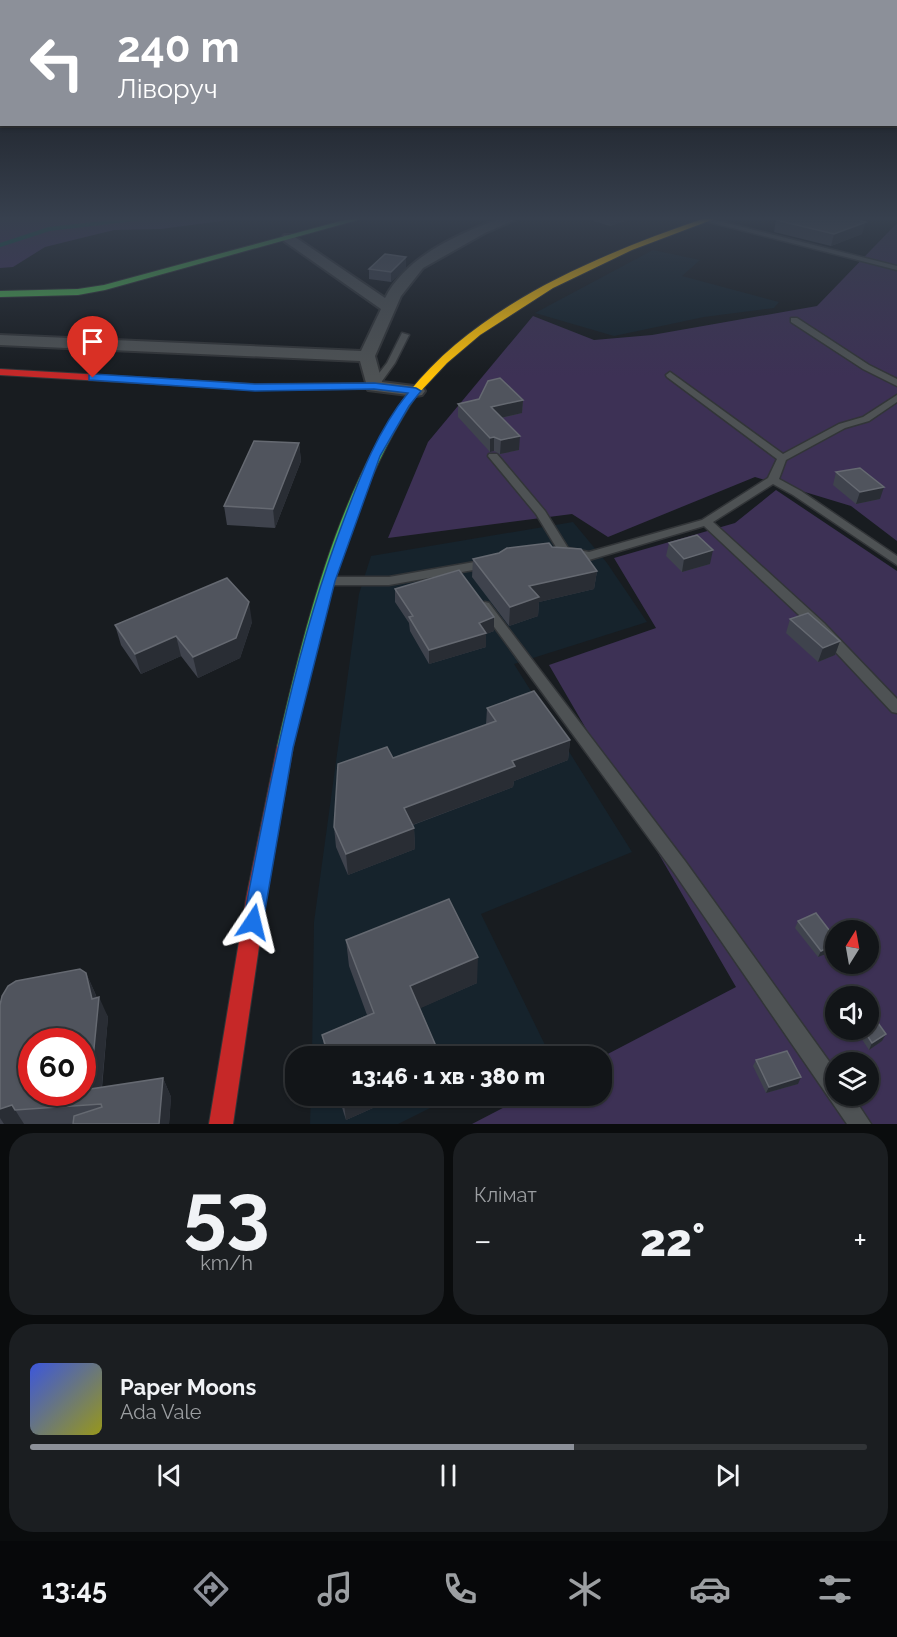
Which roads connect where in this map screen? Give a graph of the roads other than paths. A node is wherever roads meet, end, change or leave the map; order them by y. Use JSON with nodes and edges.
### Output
{"nodes":[{"id":1,"x":166,"y":271,"type":"edge"},
{"id":2,"x":336,"y":271,"type":"edge"},
{"id":3,"x":412,"y":271,"type":"edge"},
{"id":4,"x":576,"y":271,"type":"edge"},
{"id":5,"x":0,"y":294,"type":"edge"},
{"id":6,"x":388,"y":307,"type":"junction"},
{"id":7,"x":794,"y":320,"type":"dead end"},
{"id":8,"x":405,"y":335,"type":"dead end"},
{"id":9,"x":0,"y":340,"type":"edge"},
{"id":10,"x":367,"y":356,"type":"junction"},
{"id":11,"x":0,"y":372,"type":"edge"},
{"id":12,"x":670,"y":375,"type":"dead end"},
{"id":13,"x":897,"y":383,"type":"edge"},
{"id":14,"x":374,"y":386,"type":"junction"},
{"id":15,"x":416,"y":391,"type":"junction"},
{"id":16,"x":897,"y":398,"type":"edge"},
{"id":17,"x":493,"y":456,"type":"dead end"},
{"id":18,"x":782,"y":458,"type":"junction"},
{"id":19,"x":773,"y":480,"type":"junction"},
{"id":20,"x":706,"y":522,"type":"junction"},
{"id":21,"x":897,"y":561,"type":"edge"},
{"id":22,"x":494,"y":562,"type":"edge"},
{"id":23,"x":457,"y":569,"type":"junction"},
{"id":24,"x":328,"y":581,"type":"junction"},
{"id":25,"x":897,"y":708,"type":"edge"},
{"id":26,"x":825,"y":1073,"type":"edge"},
{"id":27,"x":848,"y":1106,"type":"edge"},
{"id":28,"x":221,"y":1124,"type":"edge"},
{"id":29,"x":860,"y":1124,"type":"edge"}],
"edges":[{"from":1,"to":5,"type":"main road"},
{"from":2,"to":6,"type":"street"},
{"from":3,"to":6,"type":"street"},
{"from":4,"to":15,"type":"main road"},
{"from":6,"to":10,"type":"street"},
{"from":7,"to":13,"type":"lane"},
{"from":8,"to":14,"type":"lane"},
{"from":9,"to":10,"type":"street"},
{"from":10,"to":14,"type":"street"},
{"from":11,"to":14,"type":"main road"},
{"from":12,"to":18,"type":"lane"},
{"from":14,"to":15,"type":"street"},
{"from":15,"to":24,"type":"main road"},
{"from":16,"to":18,"type":"lane"},
{"from":17,"to":20,"type":"lane"},
{"from":18,"to":19,"type":"lane"},
{"from":19,"to":20,"type":"lane"},
{"from":19,"to":21,"type":"lane"},
{"from":20,"to":25,"type":"lane"},
{"from":22,"to":23,"type":"lane"},
{"from":23,"to":24,"type":"lane"},
{"from":23,"to":26,"type":"lane"},
{"from":24,"to":28,"type":"main road"},
{"from":27,"to":29,"type":"lane"}]}
